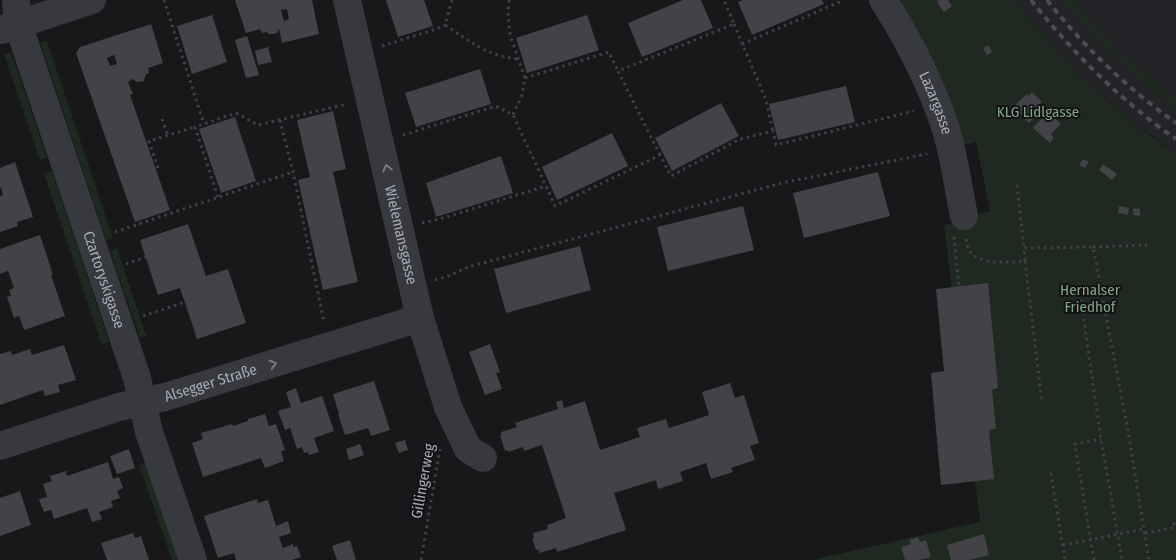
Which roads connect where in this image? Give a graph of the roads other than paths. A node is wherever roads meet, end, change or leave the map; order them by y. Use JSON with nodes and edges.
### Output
{"nodes":[{"id":1,"x":92,"y":0,"type":"edge"},
{"id":2,"x":347,"y":0,"type":"edge"},
{"id":3,"x":883,"y":0,"type":"edge"},
{"id":4,"x":11,"y":18,"type":"edge"},
{"id":5,"x":959,"y":226,"type":"road end"},
{"id":6,"x":420,"y":318,"type":"junction"},
{"id":7,"x":142,"y":402,"type":"junction"},
{"id":8,"x":0,"y":446,"type":"edge"},
{"id":9,"x":483,"y":458,"type":"dead end"},
{"id":10,"x":193,"y":560,"type":"edge"}],
"edges":[{"from":1,"to":4,"type":"street"},
{"from":6,"to":2,"type":"street","name":"Wielemansgasse","one_way":true},
{"from":3,"to":5,"type":"street","name":"Lazargasse"},
{"from":4,"to":7,"type":"street","name":"Czartoryskigasse"},
{"from":7,"to":6,"type":"street","name":"Alsegger Straße","one_way":true},
{"from":6,"to":9,"type":"street","name":"Wielemansgasse"},
{"from":7,"to":8,"type":"street","name":"Alsegger Straße"},
{"from":7,"to":10,"type":"street","name":"Czartoryskigasse"}]}
